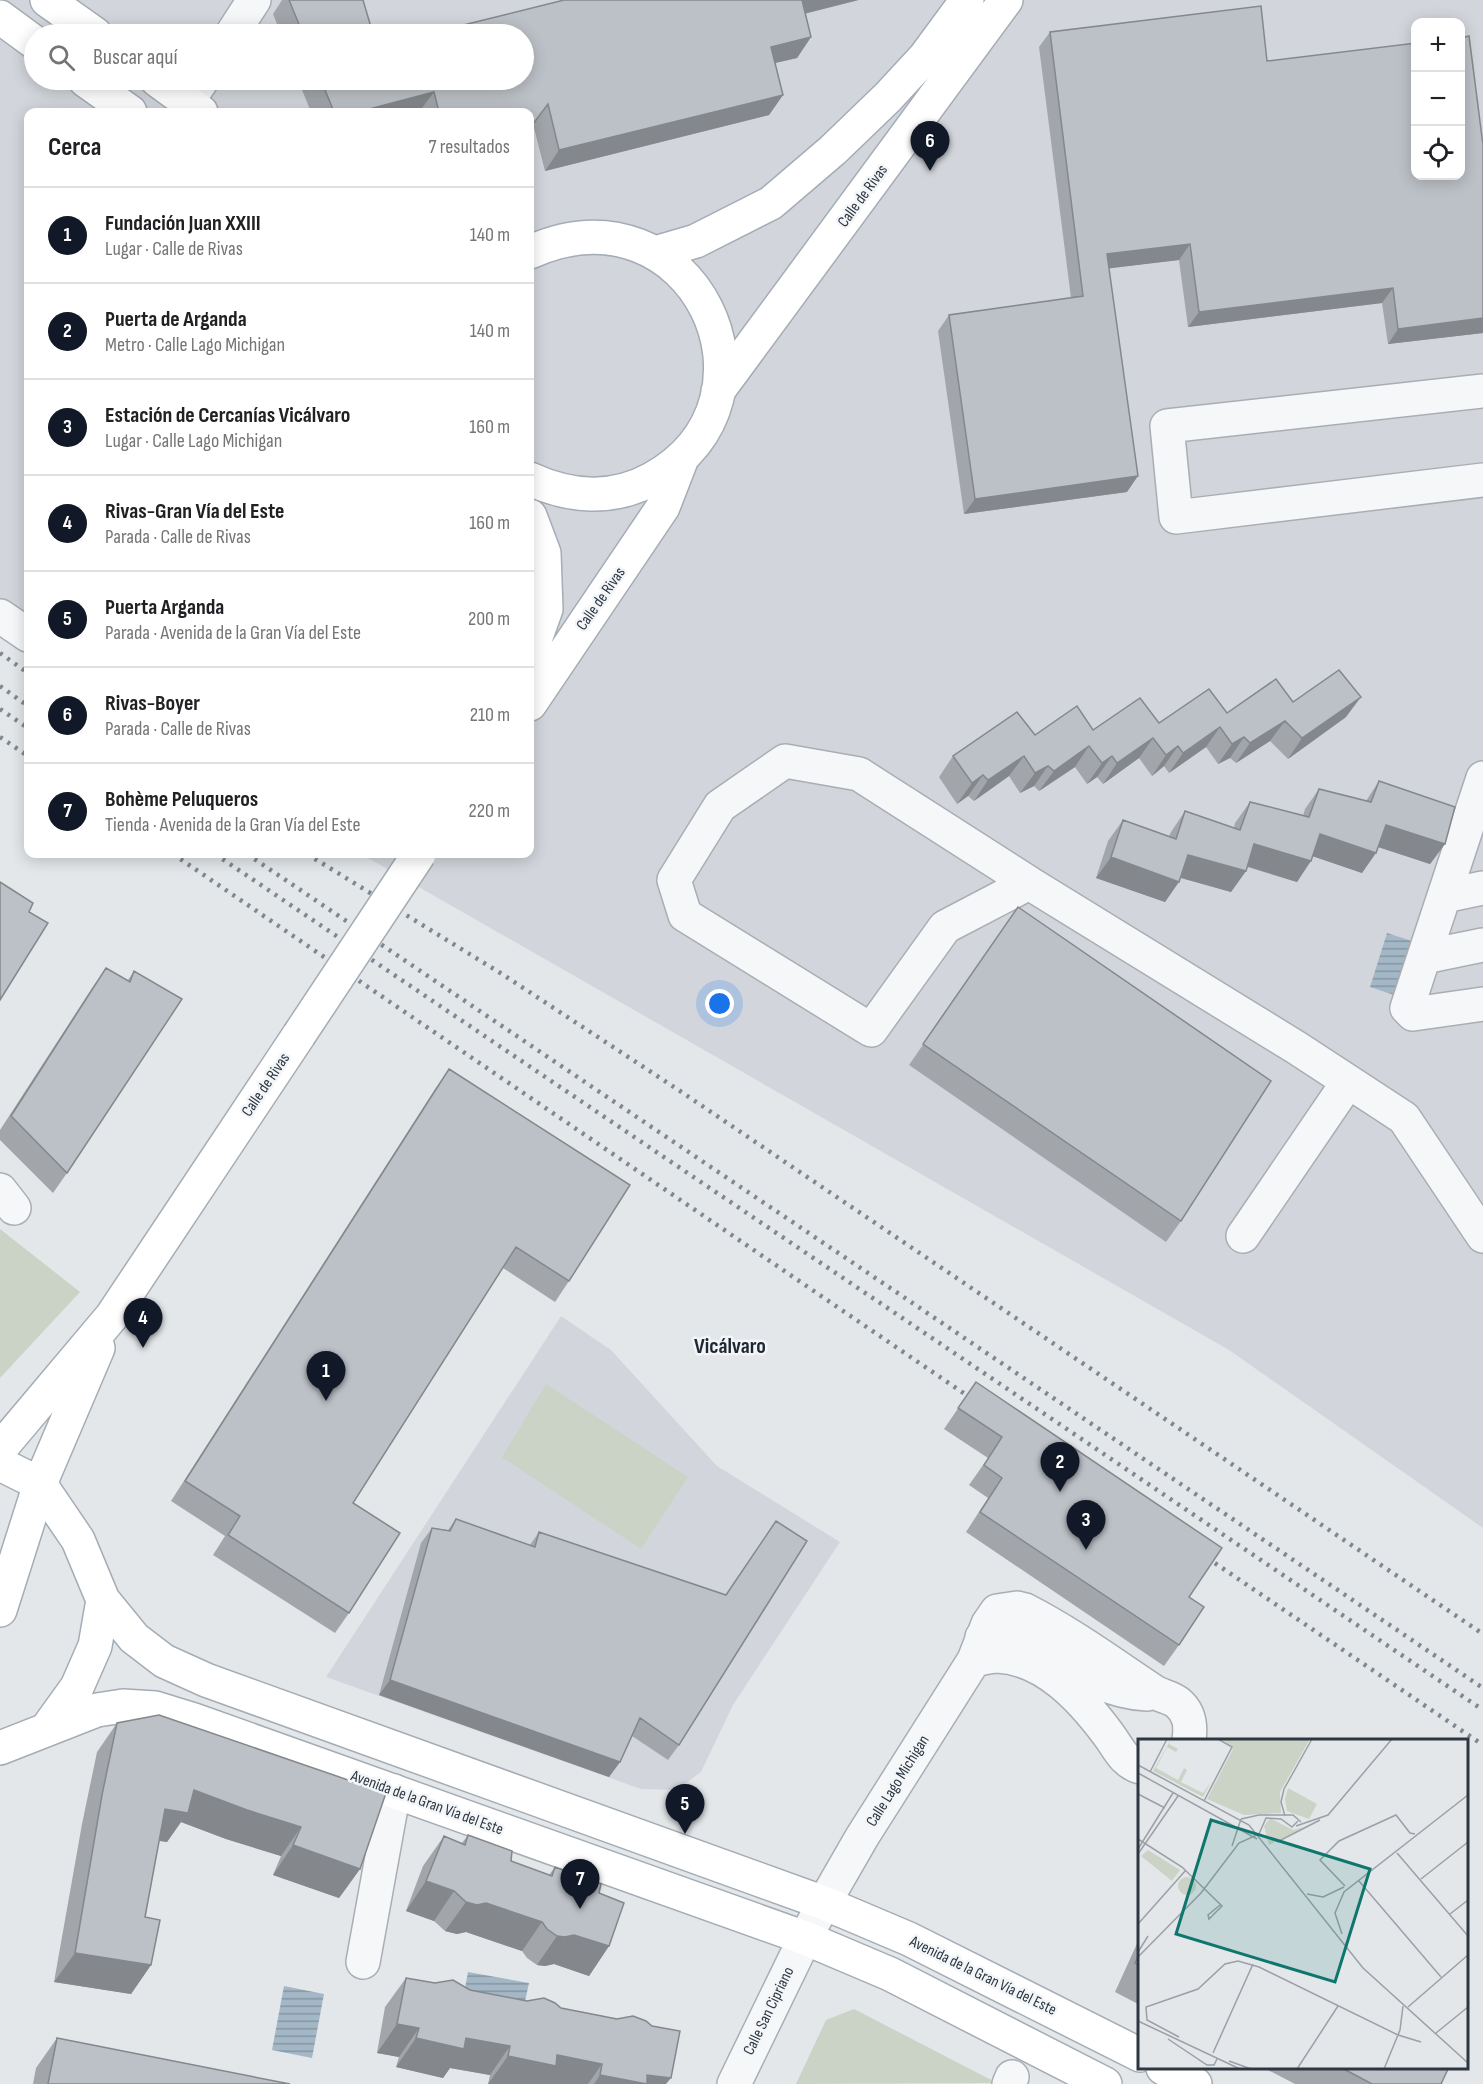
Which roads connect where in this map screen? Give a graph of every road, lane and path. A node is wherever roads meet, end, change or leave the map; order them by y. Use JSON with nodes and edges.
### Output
{"nodes":[{"id":1,"x":48,"y":0,"type":"edge"},
{"id":2,"x":254,"y":0,"type":"edge"},
{"id":3,"x":967,"y":0,"type":"edge"},
{"id":4,"x":1006,"y":0,"type":"edge"},
{"id":5,"x":0,"y":17,"type":"edge"},
{"id":6,"x":81,"y":24,"type":"edge"},
{"id":7,"x":238,"y":24,"type":"edge"},
{"id":8,"x":24,"y":35,"type":"edge"},
{"id":9,"x":99,"y":90,"type":"edge"},
{"id":10,"x":179,"y":90,"type":"edge"},
{"id":11,"x":197,"y":98,"type":"edge"},
{"id":12,"x":124,"y":108,"type":"edge"},
{"id":13,"x":534,"y":250,"type":"edge"},
{"id":14,"x":655,"y":253,"type":"junction"},
{"id":15,"x":718,"y":391,"type":"junction"},
{"id":16,"x":1483,"y":391,"type":"edge"},
{"id":17,"x":682,"y":458,"type":"junction"},
{"id":18,"x":1483,"y":480,"type":"edge"},
{"id":19,"x":534,"y":481,"type":"edge"},
{"id":20,"x":534,"y":527,"type":"edge"},
{"id":21,"x":0,"y":616,"type":"edge"},
{"id":22,"x":24,"y":632,"type":"edge"},
{"id":23,"x":534,"y":643,"type":"edge"},
{"id":24,"x":534,"y":698,"type":"edge"},
{"id":25,"x":1483,"y":778,"type":"edge"},
{"id":26,"x":1474,"y":833,"type":"edge"},
{"id":27,"x":416,"y":858,"type":"edge"},
{"id":28,"x":1029,"y":883,"type":"junction"},
{"id":29,"x":1483,"y":888,"type":"edge"},
{"id":30,"x":1444,"y":896,"type":"junction"},
{"id":31,"x":1483,"y":945,"type":"edge"},
{"id":32,"x":1424,"y":957,"type":"junction"},
{"id":33,"x":1483,"y":1004,"type":"edge"},
{"id":34,"x":1348,"y":1082,"type":"junction"},
{"id":35,"x":1243,"y":1236,"type":"dead end"},
{"id":36,"x":1483,"y":1236,"type":"edge"},
{"id":37,"x":112,"y":1316,"type":"junction"},
{"id":38,"x":0,"y":1449,"type":"edge"},
{"id":39,"x":0,"y":1464,"type":"edge"},
{"id":40,"x":40,"y":1484,"type":"junction"},
{"id":41,"x":103,"y":1600,"type":"junction"},
{"id":42,"x":0,"y":1610,"type":"edge"},
{"id":43,"x":978,"y":1649,"type":"junction"},
{"id":44,"x":46,"y":1730,"type":"junction"},
{"id":45,"x":1190,"y":1739,"type":"edge"},
{"id":46,"x":0,"y":1749,"type":"edge"},
{"id":47,"x":1138,"y":1766,"type":"edge"},
{"id":48,"x":383,"y":1788,"type":"junction"},
{"id":49,"x":363,"y":1854,"type":"edge"},
{"id":50,"x":824,"y":1903,"type":"junction"},
{"id":51,"x":805,"y":1938,"type":"junction"},
{"id":52,"x":363,"y":1962,"type":"dead end"},
{"id":53,"x":1138,"y":2054,"type":"edge"},
{"id":54,"x":1167,"y":2069,"type":"edge"},
{"id":55,"x":734,"y":2084,"type":"edge"},
{"id":56,"x":1105,"y":2084,"type":"edge"},
{"id":57,"x":1195,"y":2084,"type":"edge"}],
"edges":[{"from":1,"to":6,"type":"main road"},
{"from":2,"to":7,"type":"street"},
{"from":3,"to":14,"type":"main road"},
{"from":4,"to":15,"type":"main road","name":"Calle de Rivas"},
{"from":5,"to":8,"type":"main road"},
{"from":9,"to":12,"type":"main road"},
{"from":10,"to":11,"type":"main road"},
{"from":13,"to":14,"type":"main road"},
{"from":14,"to":15,"type":"main road"},
{"from":15,"to":17,"type":"main road"},
{"from":16,"to":18,"type":"street"},
{"from":17,"to":19,"type":"main road"},
{"from":17,"to":24,"type":"main road","name":"Calle de Rivas"},
{"from":20,"to":23,"type":"main road"},
{"from":21,"to":22,"type":"street"},
{"from":25,"to":26,"type":"street"},
{"from":26,"to":30,"type":"street"},
{"from":27,"to":37,"type":"main road","name":"Calle de Rivas","bridge":true},
{"from":28,"to":28,"type":"street"},
{"from":28,"to":34,"type":"street"},
{"from":29,"to":30,"type":"street"},
{"from":30,"to":32,"type":"street"},
{"from":31,"to":32,"type":"street"},
{"from":32,"to":33,"type":"street"},
{"from":34,"to":35,"type":"street"},
{"from":34,"to":36,"type":"street"},
{"from":37,"to":38,"type":"main road","name":"Calle de Rivas"},
{"from":37,"to":40,"type":"main road","name":"Calle de Rivas"},
{"from":39,"to":40,"type":"main road","name":"Avenida de la Gran Vía del Este"},
{"from":40,"to":41,"type":"main road","name":"Avenida de la Gran Vía del Este"},
{"from":40,"to":42,"type":"main road","name":"Calle de Rivas"},
{"from":41,"to":44,"type":"main road"},
{"from":41,"to":50,"type":"main road","name":"Avenida de la Gran Vía del Este"},
{"from":43,"to":45,"type":"street"},
{"from":43,"to":47,"type":"street"},
{"from":43,"to":50,"type":"street","name":"Calle Lago Michigan"},
{"from":44,"to":46,"type":"main road","name":"Avenida de la Gran Vía del Este"},
{"from":44,"to":48,"type":"main road","name":"Avenida de la Gran Vía del Este"},
{"from":48,"to":49,"type":"street"},
{"from":48,"to":51,"type":"main road","name":"Avenida de la Gran Vía del Este"},
{"from":48,"to":52,"type":"street"},
{"from":50,"to":51,"type":"street"},
{"from":50,"to":53,"type":"main road","name":"Avenida de la Gran Vía del Este"},
{"from":51,"to":55,"type":"street","name":"Calle San Cipriano"},
{"from":51,"to":56,"type":"main road","name":"Avenida de la Gran Vía del Este"},
{"from":54,"to":57,"type":"main road"}]}
